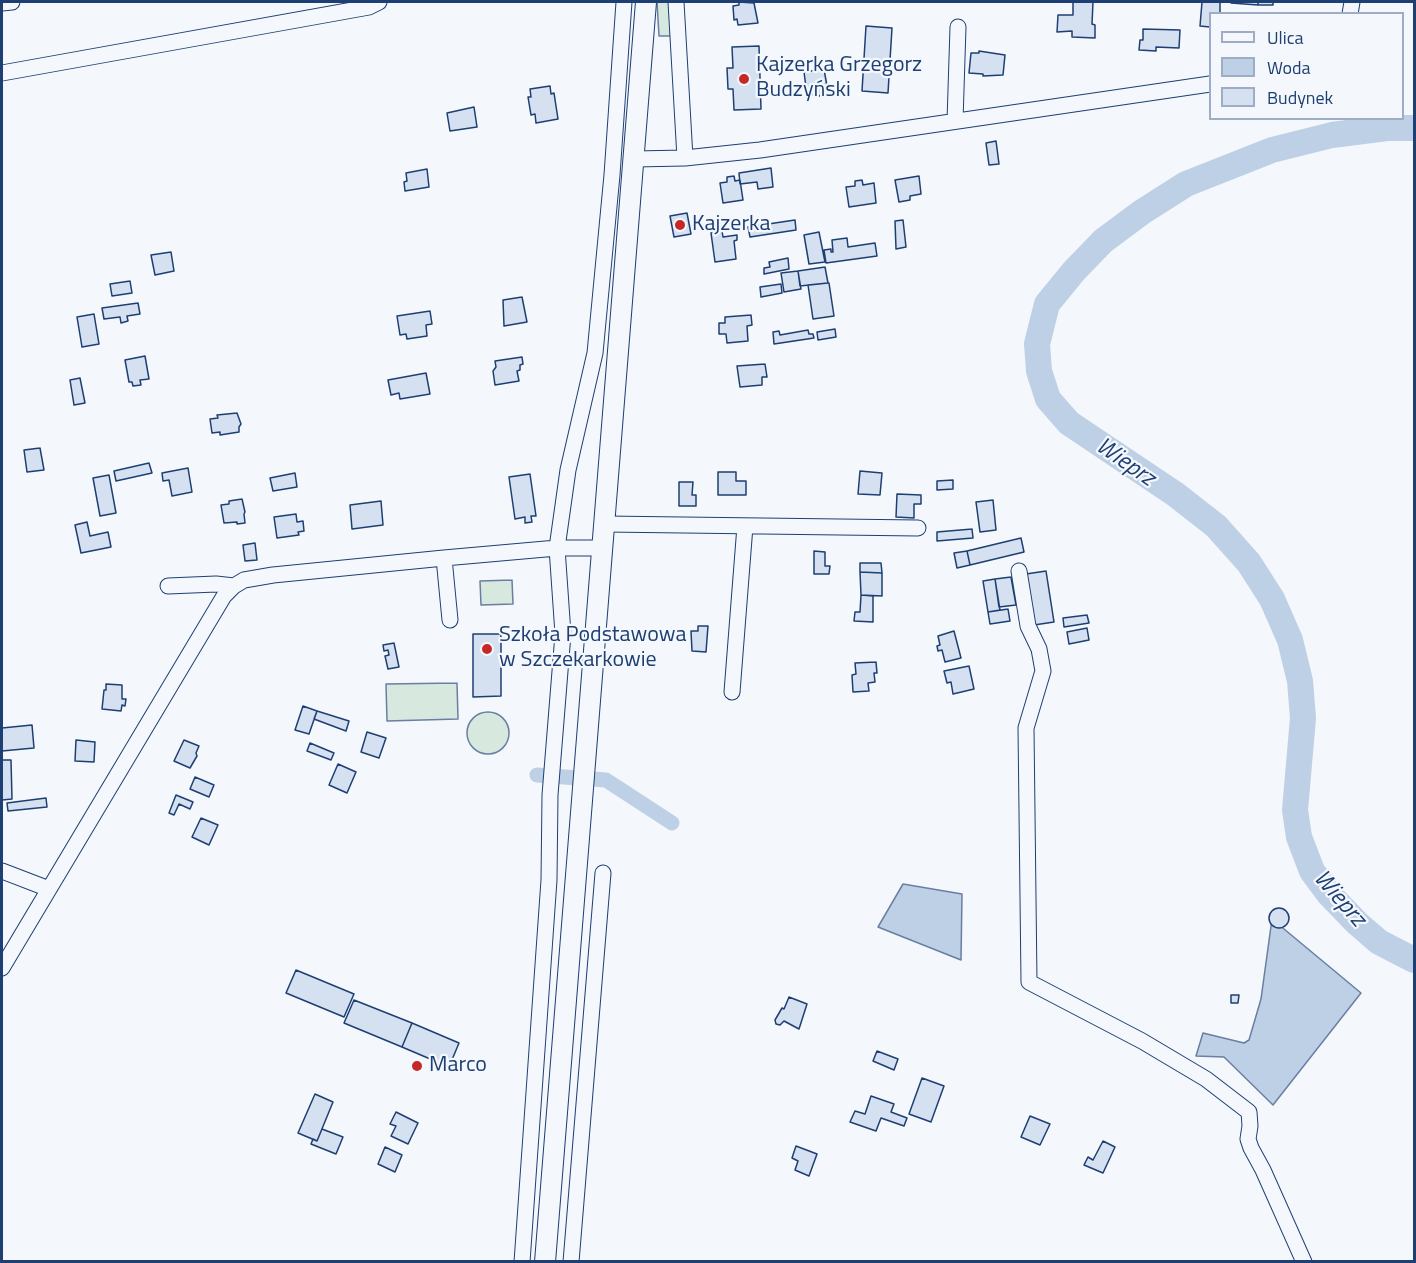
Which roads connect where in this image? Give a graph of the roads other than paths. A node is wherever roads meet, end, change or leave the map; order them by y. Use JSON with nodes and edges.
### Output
{"nodes":[{"id":1,"x":12,"y":2,"type":"edge"},
{"id":2,"x":379,"y":2,"type":"edge"},
{"id":3,"x":624,"y":2,"type":"edge"},
{"id":4,"x":646,"y":2,"type":"edge"},
{"id":5,"x":676,"y":2,"type":"edge"},
{"id":6,"x":2,"y":3,"type":"edge"},
{"id":7,"x":958,"y":27,"type":"dead end"},
{"id":8,"x":2,"y":73,"type":"edge"},
{"id":9,"x":1209,"y":84,"type":"edge"},
{"id":10,"x":955,"y":121,"type":"junction"},
{"id":11,"x":685,"y":158,"type":"junction"},
{"id":12,"x":634,"y":159,"type":"junction"},
{"id":13,"x":604,"y":524,"type":"junction"},
{"id":14,"x":744,"y":526,"type":"junction"},
{"id":15,"x":918,"y":528,"type":"dead end"},
{"id":16,"x":558,"y":548,"type":"junction"},
{"id":17,"x":603,"y":548,"type":"junction"},
{"id":18,"x":444,"y":558,"type":"junction"},
{"id":19,"x":1019,"y":571,"type":"dead end"},
{"id":20,"x":168,"y":586,"type":"dead end"},
{"id":21,"x":234,"y":586,"type":"junction"},
{"id":22,"x":450,"y":620,"type":"dead end"},
{"id":23,"x":732,"y":692,"type":"dead end"},
{"id":24,"x":2,"y":871,"type":"edge"},
{"id":25,"x":603,"y":873,"type":"dead end"},
{"id":26,"x":49,"y":889,"type":"junction"},
{"id":27,"x":2,"y":968,"type":"edge"},
{"id":28,"x":522,"y":1262,"type":"edge"},
{"id":29,"x":545,"y":1262,"type":"edge"},
{"id":30,"x":571,"y":1262,"type":"edge"},
{"id":31,"x":1304,"y":1262,"type":"edge"}],
"edges":[{"from":1,"to":6,"type":"street"},
{"from":2,"to":8,"type":"street"},
{"from":3,"to":16,"type":"street"},
{"from":4,"to":12,"type":"main road"},
{"from":5,"to":11,"type":"street"},
{"from":7,"to":10,"type":"street"},
{"from":9,"to":10,"type":"street"},
{"from":10,"to":11,"type":"street"},
{"from":11,"to":12,"type":"street"},
{"from":12,"to":13,"type":"main road"},
{"from":13,"to":14,"type":"street"},
{"from":13,"to":17,"type":"main road"},
{"from":14,"to":15,"type":"street"},
{"from":14,"to":23,"type":"street"},
{"from":16,"to":17,"type":"street"},
{"from":16,"to":18,"type":"street"},
{"from":16,"to":28,"type":"street"},
{"from":17,"to":29,"type":"main road"},
{"from":18,"to":21,"type":"street"},
{"from":18,"to":22,"type":"street"},
{"from":19,"to":31,"type":"street"},
{"from":20,"to":21,"type":"street"},
{"from":21,"to":26,"type":"street"},
{"from":24,"to":26,"type":"street"},
{"from":25,"to":30,"type":"street"},
{"from":26,"to":27,"type":"street"}]}
